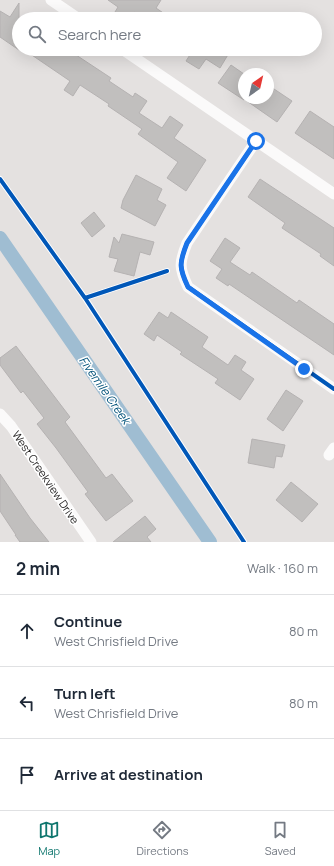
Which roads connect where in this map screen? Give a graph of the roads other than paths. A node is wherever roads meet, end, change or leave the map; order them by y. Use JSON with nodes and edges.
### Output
{"nodes":[{"id":1,"x":51,"y":0,"type":"edge"},
{"id":2,"x":69,"y":12,"type":"edge"},
{"id":3,"x":132,"y":56,"type":"edge"},
{"id":4,"x":256,"y":141,"type":"junction"},
{"id":5,"x":334,"y":194,"type":"edge"},
{"id":6,"x":334,"y":389,"type":"edge"},
{"id":7,"x":0,"y":414,"type":"edge"},
{"id":8,"x":91,"y":542,"type":"edge"}],
"edges":[{"from":1,"to":2,"type":"street"},
{"from":3,"to":4,"type":"street"},
{"from":4,"to":5,"type":"street"},
{"from":4,"to":6,"type":"street"},
{"from":7,"to":8,"type":"street","name":"West Creekview Drive"}]}
